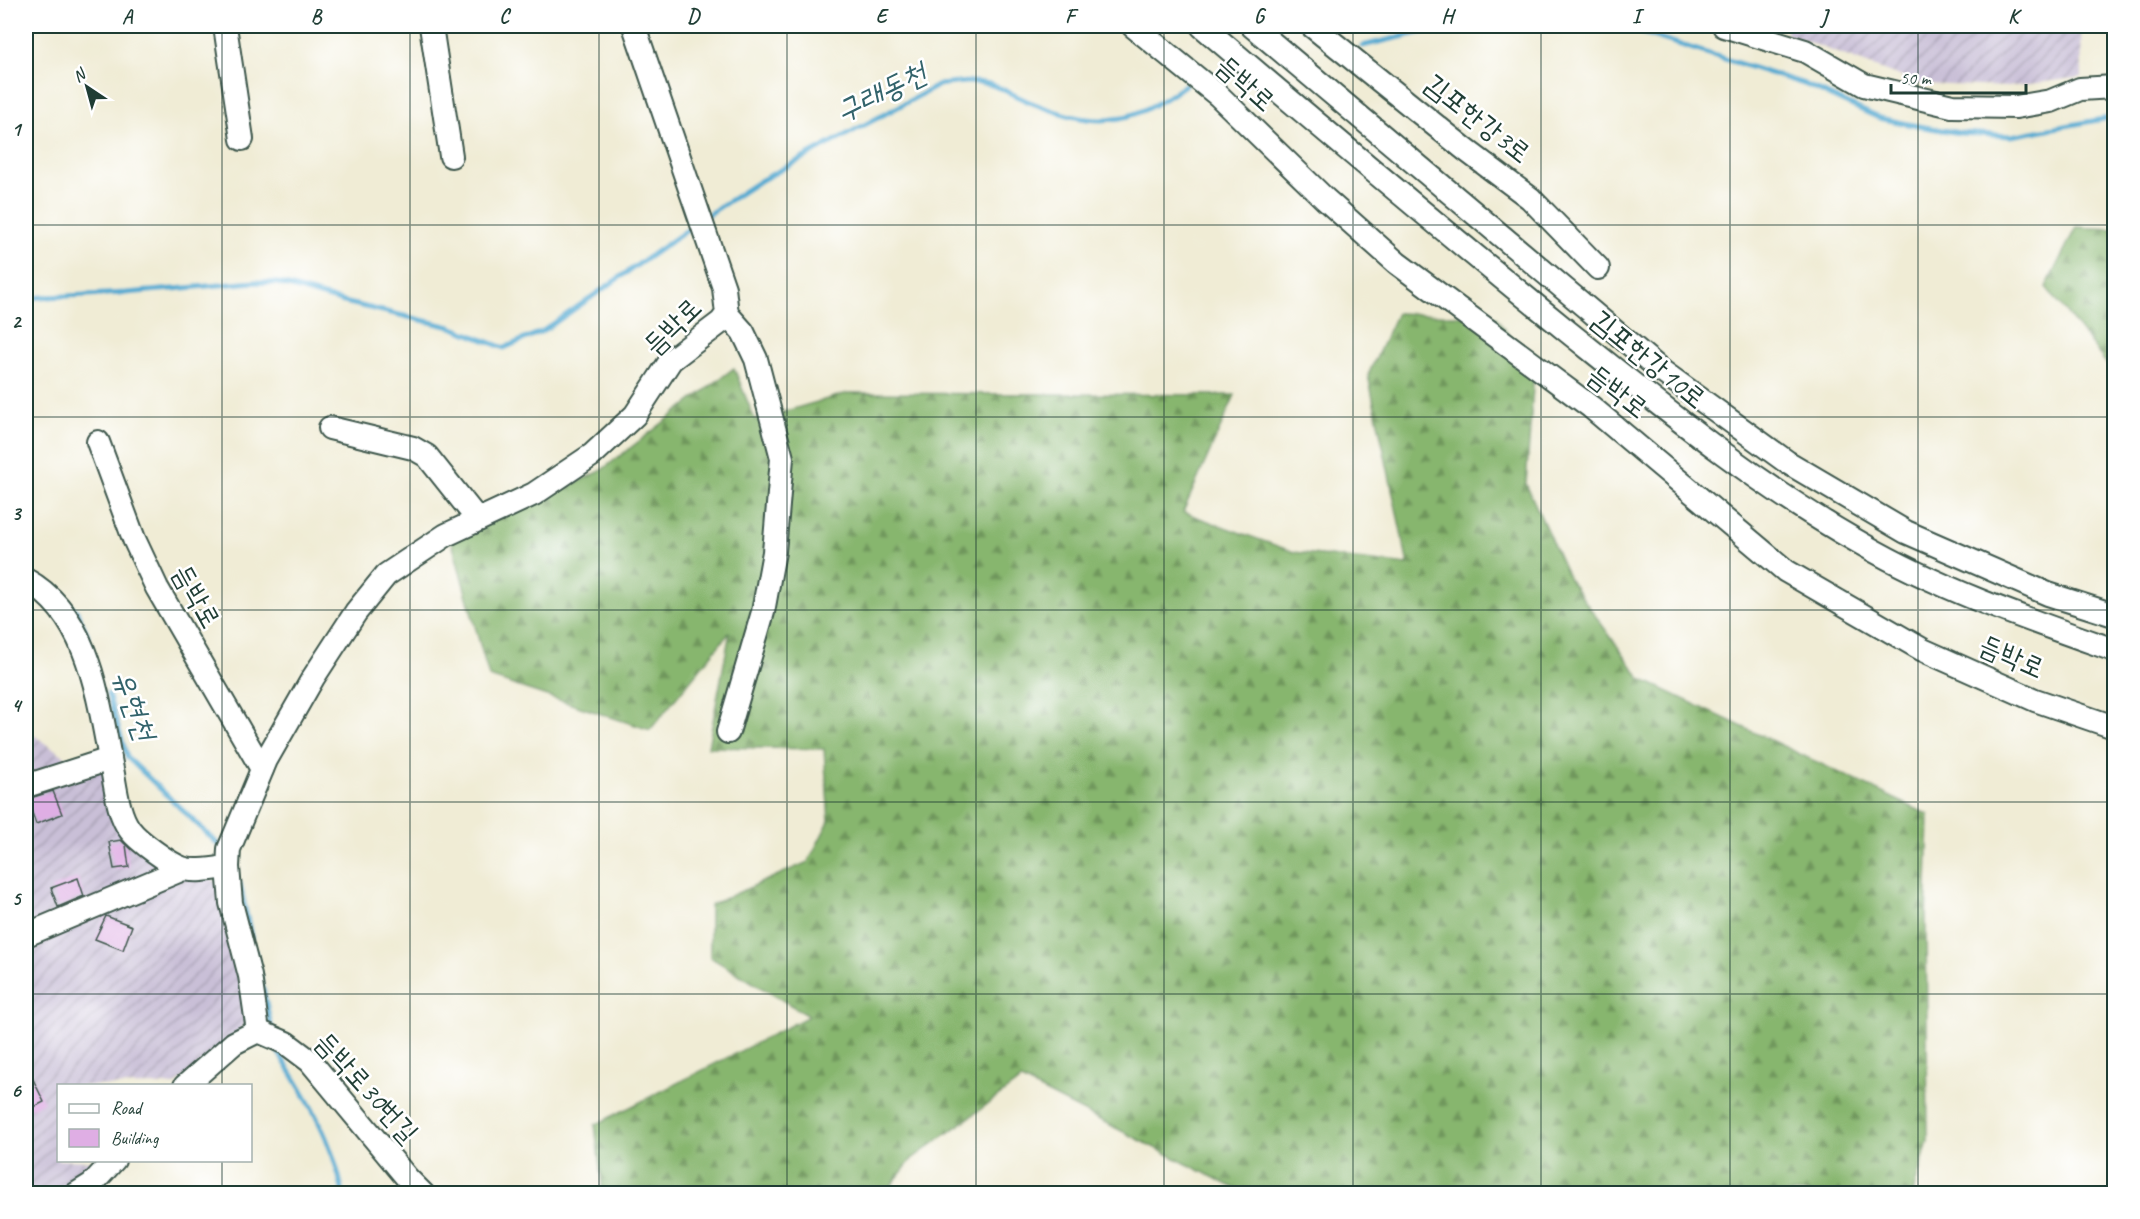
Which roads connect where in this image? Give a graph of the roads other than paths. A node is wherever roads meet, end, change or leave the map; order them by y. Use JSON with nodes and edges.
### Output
{"nodes":[{"id":1,"x":225,"y":26,"type":"edge"},
{"id":2,"x":431,"y":26,"type":"edge"},
{"id":3,"x":634,"y":26,"type":"edge"},
{"id":4,"x":1133,"y":26,"type":"edge"},
{"id":5,"x":1202,"y":26,"type":"edge"},
{"id":6,"x":1252,"y":26,"type":"edge"},
{"id":7,"x":1724,"y":26,"type":"edge"},
{"id":8,"x":1316,"y":27,"type":"edge"},
{"id":9,"x":2115,"y":87,"type":"edge"},
{"id":10,"x":242,"y":139,"type":"dead end"},
{"id":11,"x":451,"y":156,"type":"dead end"},
{"id":12,"x":1598,"y":268,"type":"dead end"},
{"id":13,"x":727,"y":314,"type":"junction"},
{"id":14,"x":330,"y":428,"type":"dead end"},
{"id":15,"x":98,"y":442,"type":"dead end"},
{"id":16,"x":478,"y":520,"type":"junction"},
{"id":17,"x":26,"y":580,"type":"edge"},
{"id":18,"x":2115,"y":615,"type":"edge"},
{"id":19,"x":2115,"y":650,"type":"edge"},
{"id":20,"x":2115,"y":727,"type":"edge"},
{"id":21,"x":728,"y":732,"type":"dead end"},
{"id":22,"x":110,"y":759,"type":"junction"},
{"id":23,"x":262,"y":770,"type":"junction"},
{"id":24,"x":26,"y":786,"type":"edge"},
{"id":25,"x":228,"y":867,"type":"junction"},
{"id":26,"x":183,"y":869,"type":"junction"},
{"id":27,"x":26,"y":934,"type":"edge"},
{"id":28,"x":258,"y":1031,"type":"junction"},
{"id":29,"x":187,"y":1084,"type":"edge"},
{"id":30,"x":113,"y":1162,"type":"edge"},
{"id":31,"x":76,"y":1194,"type":"edge"},
{"id":32,"x":423,"y":1194,"type":"edge"}],
"edges":[{"from":1,"to":10,"type":"street"},
{"from":2,"to":11,"type":"street"},
{"from":3,"to":13,"type":"street","name":"듬박로"},
{"from":4,"to":20,"type":"street","name":"듬박로"},
{"from":5,"to":19,"type":"street","name":"김포한강10로"},
{"from":6,"to":18,"type":"street","name":"김포한강10로"},
{"from":7,"to":9,"type":"street"},
{"from":8,"to":12,"type":"street","name":"김포한강3로"},
{"from":13,"to":16,"type":"street","name":"듬박로"},
{"from":13,"to":21,"type":"street"},
{"from":14,"to":16,"type":"street"},
{"from":15,"to":23,"type":"street","name":"듬박로"},
{"from":16,"to":23,"type":"street","name":"듬박로"},
{"from":17,"to":22,"type":"street"},
{"from":22,"to":24,"type":"street"},
{"from":22,"to":26,"type":"street"},
{"from":23,"to":25,"type":"street","name":"듬박로"},
{"from":25,"to":26,"type":"street"},
{"from":25,"to":28,"type":"street","name":"듬박로"},
{"from":26,"to":27,"type":"street"},
{"from":28,"to":29,"type":"street"},
{"from":28,"to":32,"type":"street","name":"듬박로30번길"},
{"from":30,"to":31,"type":"street"}]}
